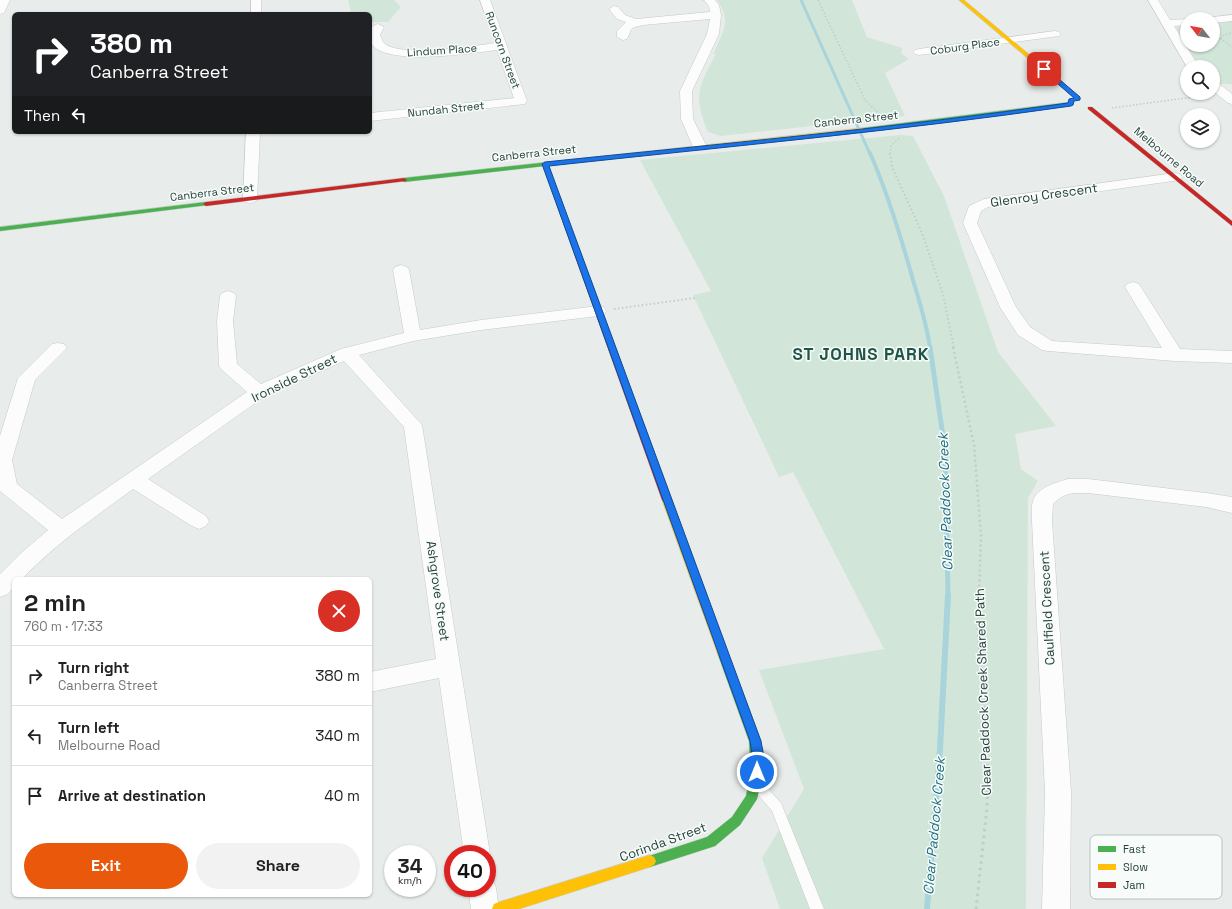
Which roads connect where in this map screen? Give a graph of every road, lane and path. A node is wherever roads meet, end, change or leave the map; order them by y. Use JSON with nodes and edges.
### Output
{"nodes":[{"id":1,"x":5,"y":0,"type":"edge"},
{"id":2,"x":256,"y":0,"type":"edge"},
{"id":3,"x":485,"y":0,"type":"edge"},
{"id":4,"x":709,"y":0,"type":"edge"},
{"id":5,"x":818,"y":0,"type":"edge"},
{"id":6,"x":961,"y":0,"type":"edge"},
{"id":7,"x":1153,"y":0,"type":"edge"},
{"id":8,"x":614,"y":9,"type":"dead end"},
{"id":9,"x":0,"y":11,"type":"edge"},
{"id":10,"x":256,"y":12,"type":"edge"},
{"id":11,"x":716,"y":15,"type":"junction"},
{"id":12,"x":1232,"y":18,"type":"edge"},
{"id":13,"x":1220,"y":19,"type":"edge"},
{"id":14,"x":640,"y":22,"type":"junction"},
{"id":15,"x":1180,"y":22,"type":"edge"},
{"id":16,"x":1167,"y":23,"type":"junction"},
{"id":17,"x":378,"y":27,"type":"dead end"},
{"id":18,"x":1055,"y":34,"type":"dead end"},
{"id":19,"x":1232,"y":34,"type":"edge"},
{"id":20,"x":624,"y":37,"type":"dead end"},
{"id":21,"x":1221,"y":38,"type":"joint"},
{"id":22,"x":1010,"y":40,"type":"junction"},
{"id":23,"x":502,"y":46,"type":"junction"},
{"id":24,"x":1232,"y":46,"type":"edge"},
{"id":25,"x":919,"y":52,"type":"dead end"},
{"id":26,"x":1189,"y":60,"type":"edge"},
{"id":27,"x":1232,"y":89,"type":"edge"},
{"id":28,"x":1220,"y":90,"type":"edge"},
{"id":29,"x":1220,"y":93,"type":"edge"},
{"id":30,"x":1180,"y":96,"type":"edge"},
{"id":31,"x":1232,"y":100,"type":"edge"},
{"id":32,"x":521,"y":101,"type":"joint"},
{"id":33,"x":1080,"y":105,"type":"junction"},
{"id":34,"x":372,"y":117,"type":"edge"},
{"id":35,"x":883,"y":117,"type":"dead end"},
{"id":36,"x":1105,"y":120,"type":"junction"},
{"id":37,"x":253,"y":134,"type":"edge"},
{"id":38,"x":899,"y":135,"type":"dead end"},
{"id":39,"x":700,"y":147,"type":"junction"},
{"id":40,"x":545,"y":164,"type":"junction"},
{"id":41,"x":1175,"y":177,"type":"junction"},
{"id":42,"x":250,"y":199,"type":"junction"},
{"id":43,"x":1232,"y":224,"type":"edge"},
{"id":44,"x":0,"y":229,"type":"edge"},
{"id":45,"x":401,"y":270,"type":"dead end"},
{"id":46,"x":1133,"y":287,"type":"dead end"},
{"id":47,"x":228,"y":296,"type":"dead end"},
{"id":48,"x":695,"y":298,"type":"dead end"},
{"id":49,"x":598,"y":311,"type":"junction"},
{"id":50,"x":413,"y":336,"type":"junction"},
{"id":51,"x":58,"y":348,"type":"dead end"},
{"id":52,"x":347,"y":353,"type":"junction"},
{"id":53,"x":1175,"y":355,"type":"junction"},
{"id":54,"x":1232,"y":357,"type":"edge"},
{"id":55,"x":259,"y":392,"type":"junction"},
{"id":56,"x":133,"y":479,"type":"junction"},
{"id":57,"x":1231,"y":507,"type":"edge"},
{"id":58,"x":199,"y":521,"type":"dead end"},
{"id":59,"x":62,"y":530,"type":"junction"},
{"id":60,"x":0,"y":588,"type":"edge"},
{"id":61,"x":449,"y":666,"type":"junction"},
{"id":62,"x":372,"y":682,"type":"edge"},
{"id":63,"x":756,"y":784,"type":"junction"},
{"id":64,"x":475,"y":845,"type":"edge"},
{"id":65,"x":483,"y":897,"type":"edge"},
{"id":66,"x":485,"y":909,"type":"edge"},
{"id":67,"x":499,"y":909,"type":"edge"},
{"id":68,"x":816,"y":909,"type":"edge"},
{"id":69,"x":976,"y":909,"type":"edge"},
{"id":70,"x":1056,"y":909,"type":"edge"}],
"edges":[{"from":1,"to":9,"type":"street"},
{"from":2,"to":10,"type":"street"},
{"from":3,"to":23,"type":"street","name":"Runcorn Street"},
{"from":4,"to":11,"type":"street"},
{"from":5,"to":35,"type":"path"},
{"from":6,"to":22,"type":"street","name":"Melbourne Road"},
{"from":7,"to":16,"type":"street"},
{"from":8,"to":14,"type":"street"},
{"from":11,"to":14,"type":"street"},
{"from":11,"to":39,"type":"street"},
{"from":12,"to":13,"type":"street"},
{"from":14,"to":20,"type":"street"},
{"from":15,"to":16,"type":"street"},
{"from":16,"to":26,"type":"street"},
{"from":17,"to":23,"type":"street","name":"Lindum Place"},
{"from":18,"to":22,"type":"street","name":"Coburg Place"},
{"from":19,"to":21,"type":"path"},
{"from":21,"to":24,"type":"path"},
{"from":22,"to":25,"type":"street","name":"Coburg Place"},
{"from":22,"to":33,"type":"street","name":"Melbourne Road"},
{"from":23,"to":32,"type":"street","name":"Runcorn Street"},
{"from":27,"to":28,"type":"street"},
{"from":29,"to":31,"type":"street"},
{"from":30,"to":36,"type":"path"},
{"from":32,"to":34,"type":"street","name":"Nundah Street"},
{"from":33,"to":36,"type":"street","name":"Melbourne Road"},
{"from":33,"to":39,"type":"street","name":"Canberra Street"},
{"from":36,"to":41,"type":"street","name":"Melbourne Road"},
{"from":37,"to":42,"type":"street"},
{"from":38,"to":69,"type":"path","name":"Clear Paddock Creek Shared Path"},
{"from":39,"to":40,"type":"street","name":"Canberra Street"},
{"from":40,"to":42,"type":"street","name":"Canberra Street"},
{"from":40,"to":49,"type":"street","name":"Corinda Street"},
{"from":41,"to":43,"type":"street","name":"Melbourne Road"},
{"from":41,"to":53,"type":"street","name":"Glenroy Crescent"},
{"from":42,"to":44,"type":"street","name":"Canberra Street"},
{"from":45,"to":50,"type":"street"},
{"from":46,"to":53,"type":"street"},
{"from":47,"to":55,"type":"street"},
{"from":48,"to":49,"type":"path"},
{"from":49,"to":50,"type":"street","name":"Ironside Street"},
{"from":49,"to":63,"type":"street","name":"Corinda Street"},
{"from":50,"to":52,"type":"street","name":"Ironside Street"},
{"from":51,"to":59,"type":"street"},
{"from":52,"to":55,"type":"street","name":"Ironside Street"},
{"from":52,"to":61,"type":"street","name":"Ashgrove Street"},
{"from":53,"to":54,"type":"street","name":"Glenroy Crescent"},
{"from":55,"to":56,"type":"street","name":"Ironside Street"},
{"from":56,"to":58,"type":"street"},
{"from":56,"to":59,"type":"street","name":"Ironside Street"},
{"from":57,"to":70,"type":"street","name":"Caulfield Crescent"},
{"from":59,"to":60,"type":"street","name":"Ironside Street"},
{"from":61,"to":62,"type":"street"},
{"from":61,"to":64,"type":"street","name":"Ashgrove Street"},
{"from":63,"to":67,"type":"street","name":"Corinda Street"},
{"from":63,"to":68,"type":"lane"},
{"from":65,"to":66,"type":"street"}]}
